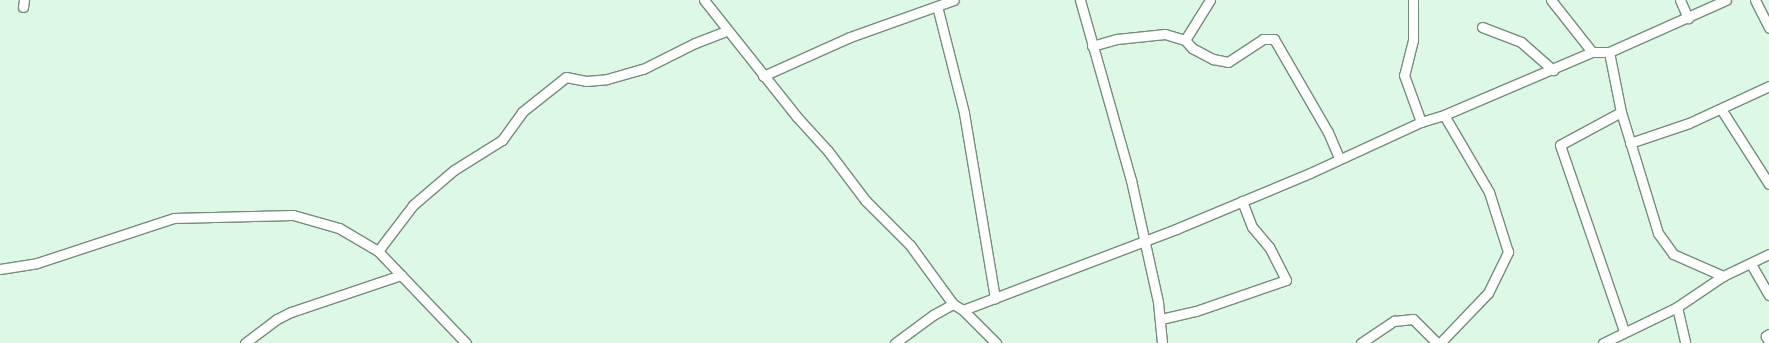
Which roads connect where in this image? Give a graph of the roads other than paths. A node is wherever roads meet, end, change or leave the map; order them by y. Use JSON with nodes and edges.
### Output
{"nodes":[{"id":1,"x":704,"y":0,"type":"edge"},
{"id":2,"x":954,"y":0,"type":"edge"},
{"id":3,"x":1080,"y":0,"type":"edge"},
{"id":4,"x":1210,"y":0,"type":"edge"},
{"id":5,"x":1413,"y":0,"type":"edge"},
{"id":6,"x":1551,"y":0,"type":"edge"},
{"id":7,"x":1680,"y":0,"type":"edge"},
{"id":8,"x":1726,"y":0,"type":"edge"},
{"id":9,"x":1755,"y":0,"type":"edge"},
{"id":10,"x":937,"y":6,"type":"junction"},
{"id":11,"x":1688,"y":18,"type":"junction"},
{"id":12,"x":1482,"y":27,"type":"dead end"},
{"id":13,"x":1769,"y":28,"type":"edge"},
{"id":14,"x":726,"y":31,"type":"junction"},
{"id":15,"x":1185,"y":40,"type":"junction"},
{"id":16,"x":1092,"y":46,"type":"junction"},
{"id":17,"x":1592,"y":52,"type":"junction"},
{"id":18,"x":1609,"y":52,"type":"junction"},
{"id":19,"x":1553,"y":70,"type":"junction"},
{"id":20,"x":763,"y":76,"type":"junction"},
{"id":21,"x":1769,"y":86,"type":"edge"},
{"id":22,"x":1721,"y":109,"type":"junction"},
{"id":23,"x":1621,"y":112,"type":"junction"},
{"id":24,"x":1444,"y":115,"type":"junction"},
{"id":25,"x":1421,"y":122,"type":"junction"},
{"id":26,"x":1630,"y":143,"type":"junction"},
{"id":27,"x":1340,"y":158,"type":"junction"},
{"id":28,"x":1769,"y":184,"type":"edge"},
{"id":29,"x":1242,"y":201,"type":"junction"},
{"id":30,"x":1143,"y":241,"type":"junction"},
{"id":31,"x":378,"y":251,"type":"junction"},
{"id":32,"x":1769,"y":254,"type":"edge"},
{"id":33,"x":1752,"y":264,"type":"junction"},
{"id":34,"x":0,"y":269,"type":"edge"},
{"id":35,"x":401,"y":275,"type":"junction"},
{"id":36,"x":1723,"y":276,"type":"junction"},
{"id":37,"x":1769,"y":295,"type":"edge"},
{"id":38,"x":995,"y":298,"type":"junction"},
{"id":39,"x":953,"y":304,"type":"junction"},
{"id":40,"x":1677,"y":307,"type":"junction"},
{"id":41,"x":963,"y":310,"type":"junction"},
{"id":42,"x":1161,"y":319,"type":"junction"},
{"id":43,"x":1624,"y":331,"type":"junction"},
{"id":44,"x":1769,"y":334,"type":"edge"},
{"id":45,"x":1769,"y":342,"type":"edge"},
{"id":46,"x":245,"y":343,"type":"edge"},
{"id":47,"x":466,"y":343,"type":"edge"},
{"id":48,"x":895,"y":343,"type":"edge"},
{"id":49,"x":996,"y":343,"type":"edge"},
{"id":50,"x":1162,"y":343,"type":"edge"},
{"id":51,"x":1361,"y":343,"type":"edge"},
{"id":52,"x":1437,"y":343,"type":"edge"},
{"id":53,"x":1440,"y":343,"type":"edge"},
{"id":54,"x":1603,"y":343,"type":"edge"},
{"id":55,"x":1685,"y":343,"type":"edge"}],
"edges":[{"from":1,"to":14,"type":"street"},
{"from":2,"to":10,"type":"street"},
{"from":3,"to":16,"type":"street"},
{"from":4,"to":15,"type":"street"},
{"from":5,"to":25,"type":"street"},
{"from":6,"to":17,"type":"street"},
{"from":7,"to":11,"type":"street"},
{"from":8,"to":11,"type":"street"},
{"from":9,"to":13,"type":"street"},
{"from":10,"to":20,"type":"street"},
{"from":10,"to":38,"type":"street"},
{"from":11,"to":18,"type":"street"},
{"from":12,"to":19,"type":"street"},
{"from":14,"to":20,"type":"street"},
{"from":14,"to":31,"type":"street"},
{"from":15,"to":16,"type":"street"},
{"from":15,"to":27,"type":"street"},
{"from":16,"to":30,"type":"street"},
{"from":17,"to":18,"type":"street"},
{"from":17,"to":19,"type":"street"},
{"from":18,"to":23,"type":"street"},
{"from":19,"to":24,"type":"street"},
{"from":20,"to":39,"type":"street"},
{"from":21,"to":22,"type":"street"},
{"from":22,"to":26,"type":"street"},
{"from":22,"to":28,"type":"street"},
{"from":23,"to":26,"type":"street"},
{"from":23,"to":43,"type":"street"},
{"from":24,"to":25,"type":"street"},
{"from":24,"to":53,"type":"street"},
{"from":25,"to":27,"type":"street"},
{"from":26,"to":36,"type":"street"},
{"from":27,"to":29,"type":"street"},
{"from":29,"to":30,"type":"street"},
{"from":29,"to":42,"type":"street"},
{"from":30,"to":38,"type":"street"},
{"from":30,"to":42,"type":"street"},
{"from":31,"to":34,"type":"street"},
{"from":31,"to":35,"type":"street"},
{"from":32,"to":33,"type":"street"},
{"from":33,"to":36,"type":"street"},
{"from":33,"to":37,"type":"street"},
{"from":35,"to":46,"type":"street"},
{"from":35,"to":47,"type":"street"},
{"from":36,"to":40,"type":"street"},
{"from":38,"to":41,"type":"street"},
{"from":39,"to":41,"type":"street"},
{"from":39,"to":48,"type":"street"},
{"from":40,"to":43,"type":"street"},
{"from":40,"to":55,"type":"street"},
{"from":41,"to":49,"type":"street"},
{"from":42,"to":50,"type":"street"},
{"from":43,"to":54,"type":"street"},
{"from":44,"to":45,"type":"street"},
{"from":51,"to":52,"type":"street"}]}
